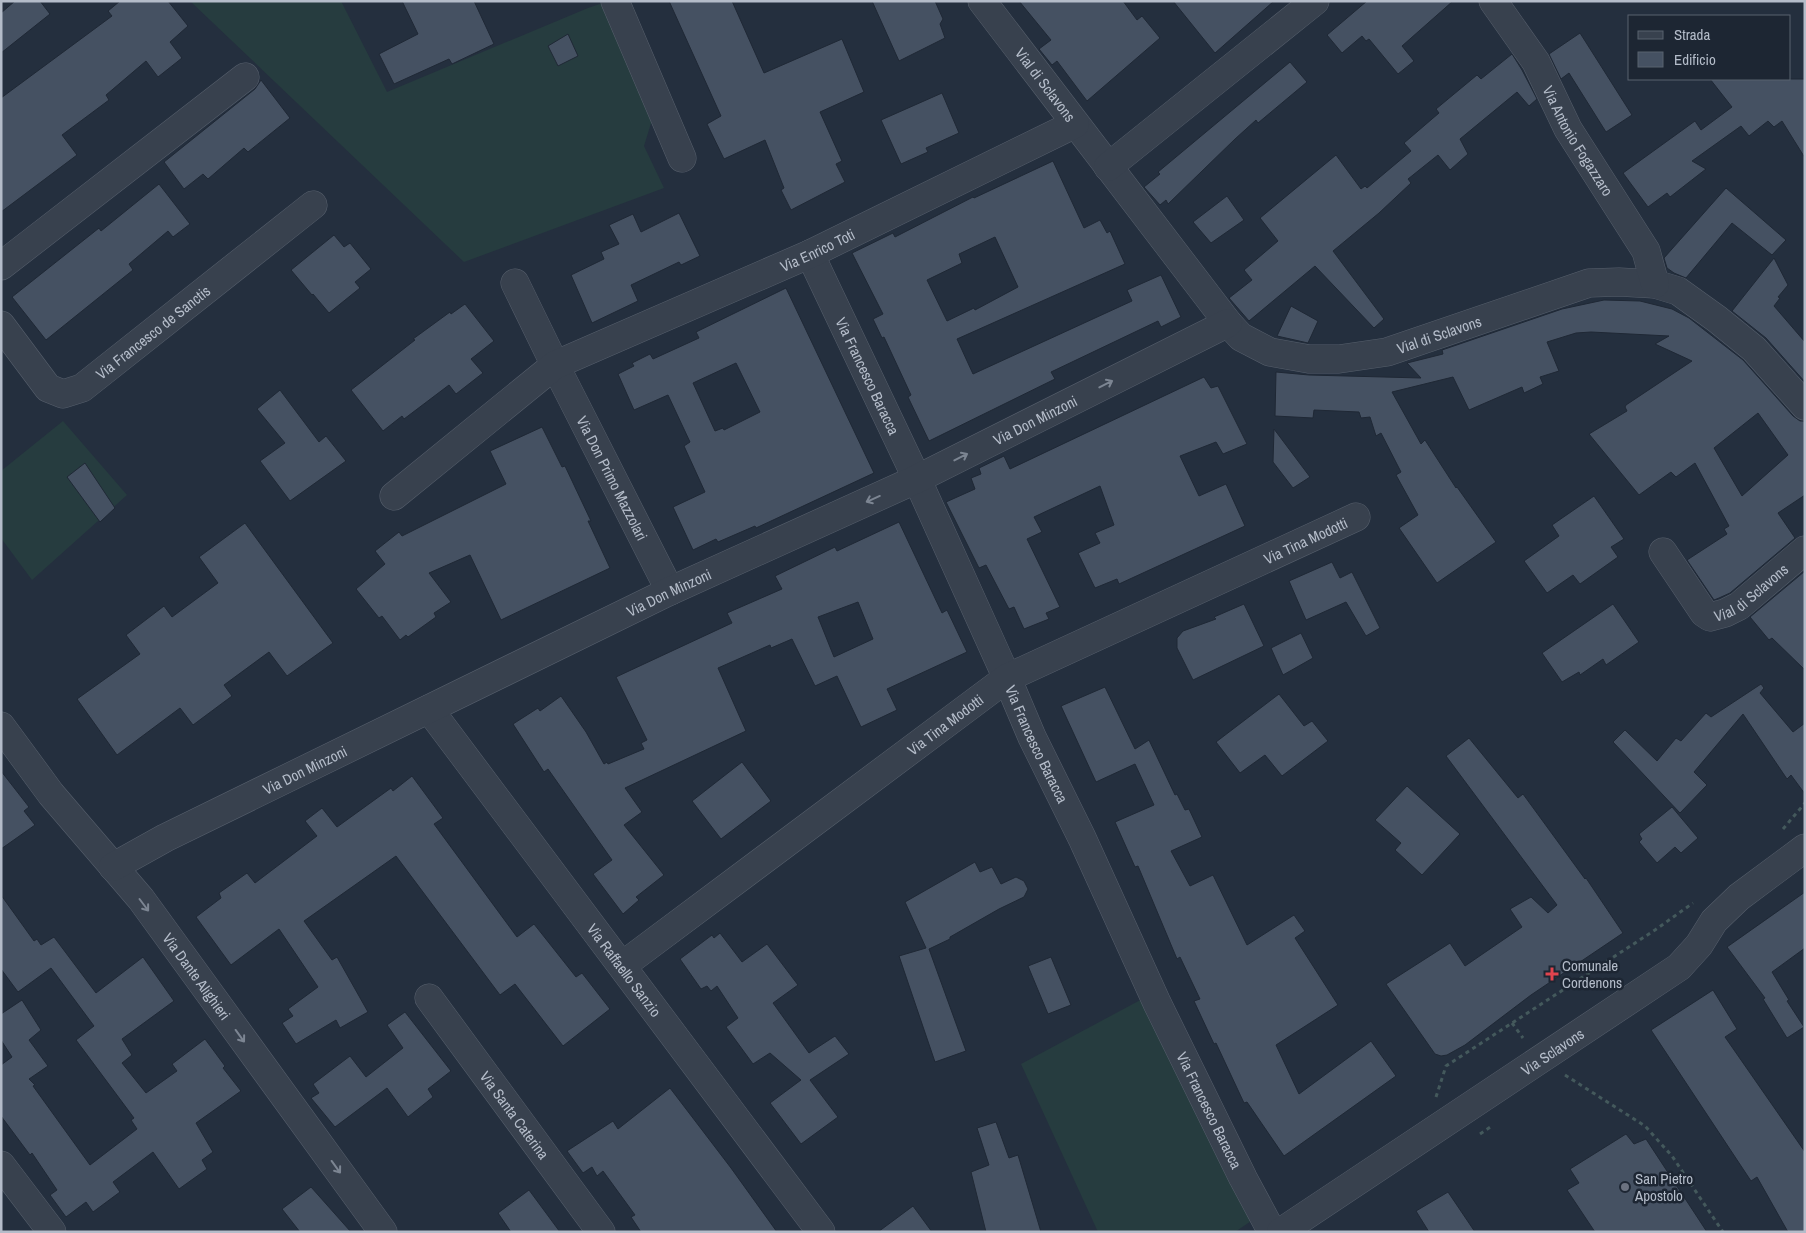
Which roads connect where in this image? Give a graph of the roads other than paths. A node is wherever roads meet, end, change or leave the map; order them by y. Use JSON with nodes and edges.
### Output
{"nodes":[{"id":1,"x":615,"y":1,"type":"edge"},
{"id":2,"x":982,"y":1,"type":"edge"},
{"id":3,"x":1315,"y":1,"type":"edge"},
{"id":4,"x":1493,"y":1,"type":"edge"},
{"id":5,"x":245,"y":78,"type":"dead end"},
{"id":6,"x":1075,"y":124,"type":"junction"},
{"id":7,"x":682,"y":158,"type":"dead end"},
{"id":8,"x":1108,"y":167,"type":"junction"},
{"id":9,"x":313,"y":205,"type":"dead end"},
{"id":10,"x":810,"y":254,"type":"junction"},
{"id":11,"x":1,"y":266,"type":"edge"},
{"id":12,"x":515,"y":282,"type":"dead end"},
{"id":13,"x":1655,"y":284,"type":"junction"},
{"id":14,"x":1228,"y":323,"type":"junction"},
{"id":15,"x":1,"y":325,"type":"edge"},
{"id":16,"x":555,"y":365,"type":"junction"},
{"id":17,"x":1805,"y":406,"type":"edge"},
{"id":18,"x":917,"y":479,"type":"junction"},
{"id":19,"x":394,"y":496,"type":"dead end"},
{"id":20,"x":1356,"y":517,"type":"dead end"},
{"id":21,"x":1805,"y":550,"type":"edge"},
{"id":22,"x":1663,"y":552,"type":"dead end"},
{"id":23,"x":670,"y":591,"type":"junction"},
{"id":24,"x":1007,"y":678,"type":"junction"},
{"id":25,"x":429,"y":709,"type":"junction"},
{"id":26,"x":1,"y":726,"type":"edge"},
{"id":27,"x":1805,"y":848,"type":"edge"},
{"id":28,"x":113,"y":867,"type":"junction"},
{"id":29,"x":623,"y":965,"type":"junction"},
{"id":30,"x":429,"y":998,"type":"dead end"},
{"id":31,"x":1,"y":1165,"type":"edge"},
{"id":32,"x":52,"y":1232,"type":"edge"},
{"id":33,"x":383,"y":1232,"type":"edge"},
{"id":34,"x":601,"y":1232,"type":"edge"},
{"id":35,"x":822,"y":1232,"type":"edge"},
{"id":36,"x":1272,"y":1232,"type":"edge"},
{"id":37,"x":1281,"y":1232,"type":"edge"}],
"edges":[{"from":1,"to":7,"type":"street"},
{"from":2,"to":6,"type":"street","name":"Vial di Sclavons"},
{"from":3,"to":8,"type":"street"},
{"from":4,"to":13,"type":"street","name":"Via Antonio Fogazzaro"},
{"from":5,"to":11,"type":"street"},
{"from":6,"to":8,"type":"street","name":"Vial di Sclavons"},
{"from":6,"to":10,"type":"street","name":"Via Enrico Toti"},
{"from":8,"to":14,"type":"street","name":"Vial di Sclavons"},
{"from":9,"to":15,"type":"street","name":"Via Francesco de Sanctis"},
{"from":10,"to":16,"type":"street","name":"Via Enrico Toti"},
{"from":10,"to":18,"type":"street","name":"Via Francesco Baracca"},
{"from":12,"to":16,"type":"street","name":"Via Don Primo Mazzolari"},
{"from":13,"to":14,"type":"street","name":"Vial di Sclavons"},
{"from":13,"to":17,"type":"street","name":"Vial di Sclavons"},
{"from":18,"to":14,"type":"street","name":"Via Don Minzoni","one_way":true},
{"from":16,"to":19,"type":"street"},
{"from":16,"to":23,"type":"street","name":"Via Don Primo Mazzolari"},
{"from":18,"to":23,"type":"street","name":"Via Don Minzoni","one_way":true},
{"from":18,"to":24,"type":"street","name":"Via Francesco Baracca"},
{"from":20,"to":24,"type":"street","name":"Via Tina Modotti"},
{"from":21,"to":22,"type":"street","name":"Vial di Sclavons"},
{"from":23,"to":25,"type":"street","name":"Via Don Minzoni"},
{"from":24,"to":29,"type":"street","name":"Via Tina Modotti"},
{"from":24,"to":36,"type":"street","name":"Via Francesco Baracca"},
{"from":25,"to":28,"type":"street","name":"Via Don Minzoni"},
{"from":25,"to":29,"type":"street","name":"Via Raffaello Sanzio"},
{"from":26,"to":28,"type":"street","name":"Via Dante Alighieri"},
{"from":27,"to":37,"type":"street","name":"Via Sclavons"},
{"from":28,"to":33,"type":"street","name":"Via Dante Alighieri","one_way":true},
{"from":29,"to":35,"type":"street","name":"Via Raffaello Sanzio"},
{"from":30,"to":34,"type":"street","name":"Via Santa Caterina"},
{"from":31,"to":32,"type":"street"}]}
